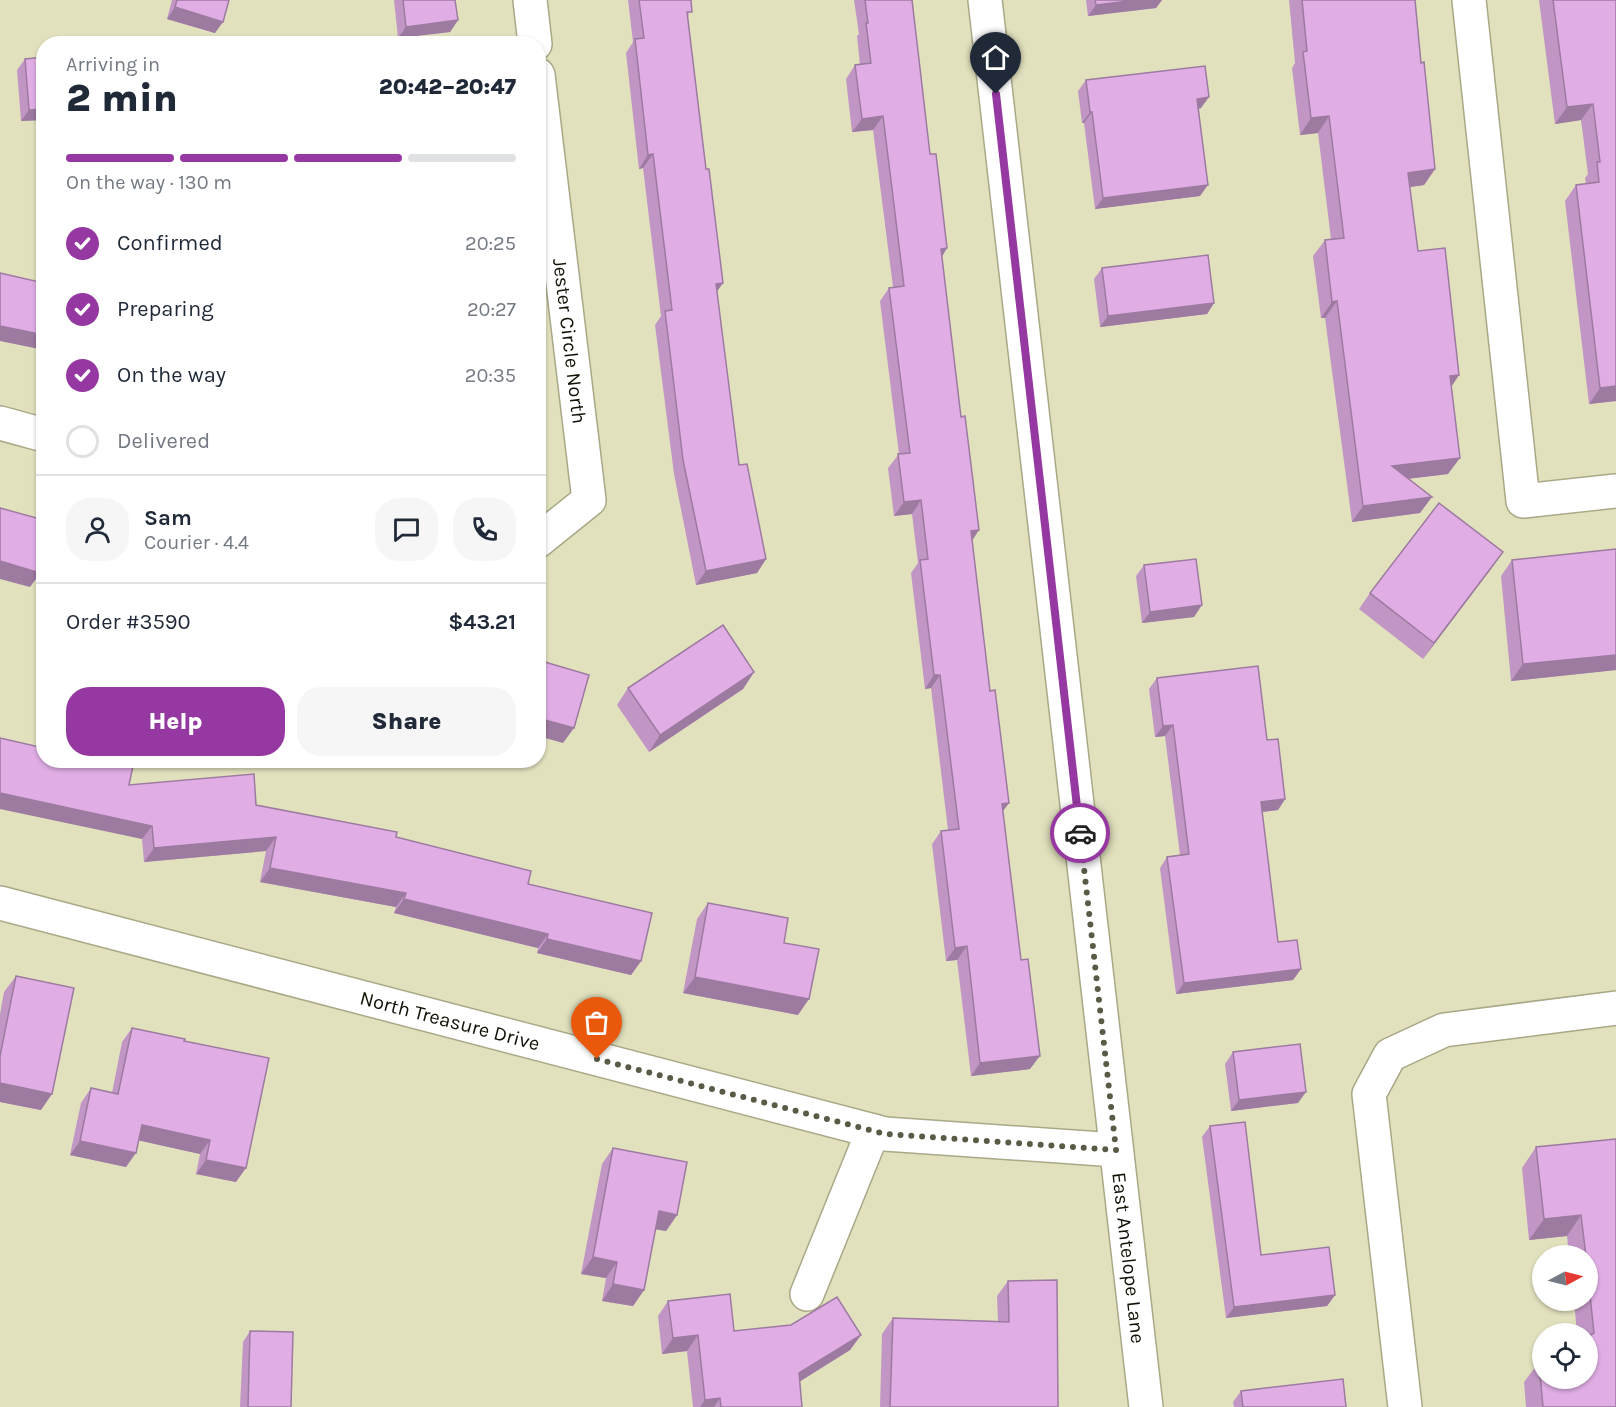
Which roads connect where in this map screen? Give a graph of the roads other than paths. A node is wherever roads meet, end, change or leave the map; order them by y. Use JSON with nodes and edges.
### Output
{"nodes":[{"id":1,"x":530,"y":0,"type":"edge"},
{"id":2,"x":985,"y":0,"type":"edge"},
{"id":3,"x":1469,"y":0,"type":"edge"},
{"id":4,"x":534,"y":36,"type":"edge"},
{"id":5,"x":546,"y":142,"type":"edge"},
{"id":6,"x":0,"y":423,"type":"edge"},
{"id":7,"x":36,"y":433,"type":"edge"},
{"id":8,"x":1616,"y":491,"type":"edge"},
{"id":9,"x":546,"y":535,"type":"edge"},
{"id":10,"x":0,"y":903,"type":"edge"},
{"id":11,"x":1616,"y":1008,"type":"edge"},
{"id":12,"x":873,"y":1131,"type":"junction"},
{"id":13,"x":1116,"y":1150,"type":"junction"},
{"id":14,"x":807,"y":1294,"type":"dead end"},
{"id":15,"x":1146,"y":1407,"type":"edge"},
{"id":16,"x":1405,"y":1407,"type":"edge"}],
"edges":[{"from":1,"to":4,"type":"street"},
{"from":2,"to":13,"type":"street","name":"East Antelope Lane"},
{"from":3,"to":8,"type":"street"},
{"from":5,"to":9,"type":"street","name":"Jester Circle North"},
{"from":6,"to":7,"type":"street"},
{"from":10,"to":12,"type":"street","name":"North Treasure Drive"},
{"from":11,"to":16,"type":"street"},
{"from":12,"to":13,"type":"street","name":"North Treasure Drive"},
{"from":12,"to":14,"type":"street"},
{"from":13,"to":15,"type":"street","name":"East Antelope Lane"}]}
